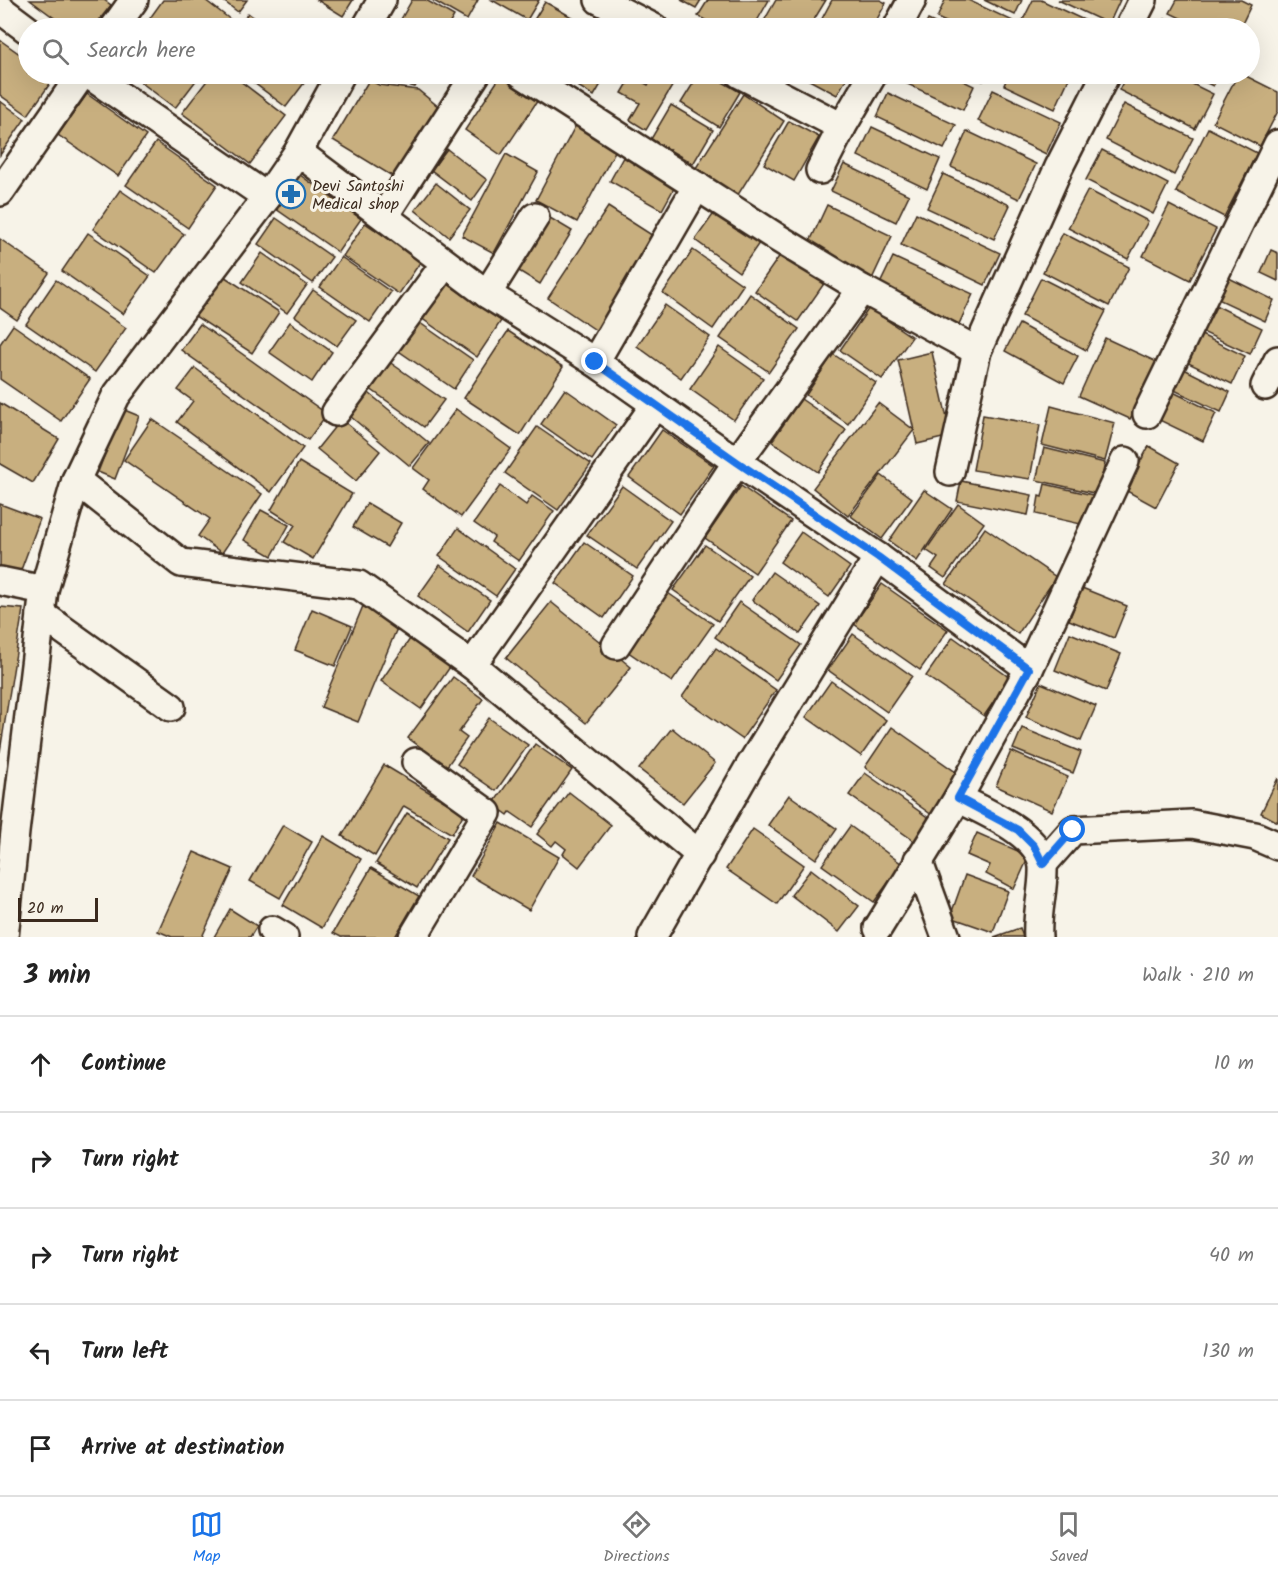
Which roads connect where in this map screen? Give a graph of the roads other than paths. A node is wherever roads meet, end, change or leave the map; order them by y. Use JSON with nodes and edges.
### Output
{"nodes":[{"id":1,"x":134,"y":0,"type":"edge"},
{"id":2,"x":382,"y":0,"type":"edge"},
{"id":3,"x":599,"y":0,"type":"edge"},
{"id":4,"x":912,"y":0,"type":"edge"},
{"id":5,"x":1143,"y":0,"type":"edge"},
{"id":6,"x":0,"y":9,"type":"edge"},
{"id":7,"x":121,"y":18,"type":"edge"},
{"id":8,"x":372,"y":18,"type":"edge"},
{"id":9,"x":634,"y":18,"type":"edge"},
{"id":10,"x":902,"y":18,"type":"edge"},
{"id":11,"x":1133,"y":18,"type":"edge"},
{"id":12,"x":18,"y":22,"type":"edge"},
{"id":13,"x":75,"y":84,"type":"edge"},
{"id":14,"x":103,"y":84,"type":"edge"},
{"id":15,"x":335,"y":84,"type":"edge"},
{"id":16,"x":470,"y":84,"type":"edge"},
{"id":17,"x":538,"y":84,"type":"edge"},
{"id":18,"x":759,"y":84,"type":"edge"},
{"id":19,"x":867,"y":84,"type":"edge"},
{"id":20,"x":1101,"y":84,"type":"edge"},
{"id":21,"x":842,"y":127,"type":"junction"},
{"id":22,"x":1278,"y":144,"type":"edge"},
{"id":23,"x":298,"y":152,"type":"junction"},
{"id":24,"x":820,"y":170,"type":"dead end"},
{"id":25,"x":697,"y":186,"type":"junction"},
{"id":26,"x":0,"y":192,"type":"edge"},
{"id":27,"x":267,"y":197,"type":"junction"},
{"id":28,"x":384,"y":216,"type":"junction"},
{"id":29,"x":535,"y":217,"type":"dead end"},
{"id":30,"x":445,"y":264,"type":"junction"},
{"id":31,"x":862,"y":289,"type":"junction"},
{"id":32,"x":487,"y":294,"type":"junction"},
{"id":33,"x":977,"y":351,"type":"junction"},
{"id":34,"x":1278,"y":360,"type":"edge"},
{"id":35,"x":595,"y":362,"type":"junction"},
{"id":36,"x":1265,"y":386,"type":"dead end"},
{"id":37,"x":656,"y":405,"type":"junction"},
{"id":38,"x":336,"y":412,"type":"dead end"},
{"id":39,"x":1147,"y":414,"type":"dead end"},
{"id":40,"x":1125,"y":461,"type":"dead end"},
{"id":41,"x":737,"y":462,"type":"junction"},
{"id":42,"x":950,"y":472,"type":"dead end"},
{"id":43,"x":76,"y":480,"type":"junction"},
{"id":44,"x":878,"y":557,"type":"junction"},
{"id":45,"x":0,"y":581,"type":"edge"},
{"id":46,"x":43,"y":602,"type":"junction"},
{"id":47,"x":616,"y":645,"type":"dead end"},
{"id":48,"x":472,"y":665,"type":"junction"},
{"id":49,"x":1029,"y":669,"type":"junction"},
{"id":50,"x":171,"y":707,"type":"dead end"},
{"id":51,"x":416,"y":762,"type":"dead end"},
{"id":52,"x":958,"y":798,"type":"junction"},
{"id":53,"x":7,"y":831,"type":"edge"},
{"id":54,"x":1278,"y":846,"type":"edge"},
{"id":55,"x":700,"y":855,"type":"junction"},
{"id":56,"x":918,"y":860,"type":"junction"},
{"id":57,"x":1043,"y":864,"type":"junction"},
{"id":58,"x":878,"y":928,"type":"dead end"},
{"id":59,"x":4,"y":937,"type":"edge"},
{"id":60,"x":413,"y":937,"type":"edge"},
{"id":61,"x":652,"y":937,"type":"edge"},
{"id":62,"x":946,"y":937,"type":"edge"},
{"id":63,"x":1038,"y":937,"type":"edge"}],
"edges":[{"from":1,"to":7,"type":"street"},
{"from":2,"to":8,"type":"street"},
{"from":3,"to":9,"type":"street"},
{"from":4,"to":10,"type":"street"},
{"from":5,"to":11,"type":"street"},
{"from":6,"to":12,"type":"street"},
{"from":13,"to":26,"type":"street"},
{"from":14,"to":27,"type":"street"},
{"from":15,"to":23,"type":"street"},
{"from":16,"to":28,"type":"street"},
{"from":17,"to":25,"type":"street"},
{"from":18,"to":21,"type":"street"},
{"from":19,"to":21,"type":"street"},
{"from":20,"to":33,"type":"street"},
{"from":21,"to":24,"type":"street"},
{"from":22,"to":39,"type":"street"},
{"from":23,"to":27,"type":"street"},
{"from":23,"to":28,"type":"street"},
{"from":25,"to":31,"type":"street"},
{"from":25,"to":35,"type":"street"},
{"from":27,"to":43,"type":"street"},
{"from":28,"to":30,"type":"street"},
{"from":29,"to":32,"type":"street"},
{"from":30,"to":32,"type":"street"},
{"from":30,"to":38,"type":"street"},
{"from":31,"to":33,"type":"street"},
{"from":31,"to":41,"type":"street"},
{"from":32,"to":35,"type":"street"},
{"from":33,"to":42,"type":"street"},
{"from":34,"to":36,"type":"street"},
{"from":35,"to":37,"type":"street"},
{"from":37,"to":41,"type":"street"},
{"from":37,"to":48,"type":"street"},
{"from":40,"to":49,"type":"street"},
{"from":41,"to":44,"type":"street"},
{"from":41,"to":47,"type":"street"},
{"from":43,"to":46,"type":"street"},
{"from":43,"to":48,"type":"street"},
{"from":44,"to":49,"type":"street"},
{"from":44,"to":55,"type":"street"},
{"from":45,"to":46,"type":"street"},
{"from":46,"to":50,"type":"street"},
{"from":46,"to":53,"type":"street"},
{"from":48,"to":55,"type":"street"},
{"from":49,"to":52,"type":"street"},
{"from":51,"to":60,"type":"street"},
{"from":52,"to":56,"type":"street"},
{"from":52,"to":57,"type":"street"},
{"from":53,"to":59,"type":"street"},
{"from":54,"to":57,"type":"street"},
{"from":55,"to":61,"type":"street"},
{"from":56,"to":58,"type":"street"},
{"from":56,"to":62,"type":"street"},
{"from":57,"to":63,"type":"street"}]}
